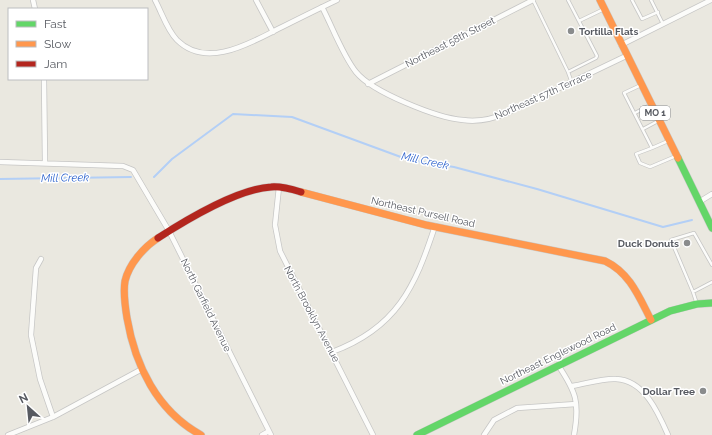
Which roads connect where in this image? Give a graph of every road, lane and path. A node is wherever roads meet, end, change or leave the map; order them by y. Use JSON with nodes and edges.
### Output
{"nodes":[{"id":1,"x":155,"y":0,"type":"edge"},
{"id":2,"x":256,"y":0,"type":"edge"},
{"id":3,"x":337,"y":0,"type":"edge"},
{"id":4,"x":533,"y":0,"type":"edge"},
{"id":5,"x":568,"y":0,"type":"edge"},
{"id":6,"x":600,"y":0,"type":"edge"},
{"id":7,"x":632,"y":0,"type":"edge"},
{"id":8,"x":651,"y":0,"type":"edge"},
{"id":9,"x":711,"y":0,"type":"edge"},
{"id":10,"x":322,"y":7,"type":"junction"},
{"id":11,"x":604,"y":9,"type":"junction"},
{"id":12,"x":658,"y":12,"type":"junction"},
{"id":13,"x":579,"y":21,"type":"junction"},
{"id":14,"x":663,"y":24,"type":"junction"},
{"id":15,"x":273,"y":32,"type":"junction"},
{"id":16,"x":621,"y":45,"type":"junction"},
{"id":17,"x":626,"y":56,"type":"junction"},
{"id":18,"x":568,"y":72,"type":"junction"},
{"id":19,"x":44,"y":80,"type":"edge"},
{"id":20,"x":572,"y":83,"type":"junction"},
{"id":21,"x":368,"y":84,"type":"junction"},
{"id":22,"x":641,"y":85,"type":"junction"},
{"id":23,"x":651,"y":105,"type":"junction"},
{"id":24,"x":635,"y":114,"type":"junction"},
{"id":25,"x":659,"y":121,"type":"junction"},
{"id":26,"x":643,"y":130,"type":"junction"},
{"id":27,"x":669,"y":140,"type":"junction"},
{"id":28,"x":652,"y":148,"type":"junction"},
{"id":29,"x":676,"y":156,"type":"junction"},
{"id":30,"x":0,"y":162,"type":"edge"},
{"id":31,"x":46,"y":163,"type":"junction"},
{"id":32,"x":279,"y":187,"type":"junction"},
{"id":33,"x":712,"y":194,"type":"edge"},
{"id":34,"x":699,"y":202,"type":"junction"},
{"id":35,"x":435,"y":226,"type":"junction"},
{"id":36,"x":712,"y":228,"type":"edge"},
{"id":37,"x":169,"y":231,"type":"junction"},
{"id":38,"x":41,"y":259,"type":"dead end"},
{"id":39,"x":712,"y":261,"type":"edge"},
{"id":40,"x":712,"y":265,"type":"edge"},
{"id":41,"x":712,"y":282,"type":"edge"},
{"id":42,"x":693,"y":292,"type":"junction"},
{"id":43,"x":712,"y":303,"type":"edge"},
{"id":44,"x":697,"y":304,"type":"junction"},
{"id":45,"x":651,"y":320,"type":"junction"},
{"id":46,"x":332,"y":352,"type":"junction"},
{"id":47,"x":558,"y":365,"type":"junction"},
{"id":48,"x":142,"y":369,"type":"junction"},
{"id":49,"x":572,"y":386,"type":"junction"},
{"id":50,"x":576,"y":404,"type":"junction"},
{"id":51,"x":53,"y":417,"type":"junction"},
{"id":52,"x":270,"y":433,"type":"edge"},
{"id":53,"x":8,"y":435,"type":"edge"},
{"id":54,"x":201,"y":435,"type":"edge"},
{"id":55,"x":262,"y":435,"type":"edge"},
{"id":56,"x":373,"y":435,"type":"edge"},
{"id":57,"x":417,"y":435,"type":"edge"},
{"id":58,"x":484,"y":435,"type":"edge"},
{"id":59,"x":574,"y":435,"type":"edge"},
{"id":60,"x":668,"y":435,"type":"edge"}],
"edges":[{"from":1,"to":15,"type":"street"},
{"from":2,"to":15,"type":"street"},
{"from":3,"to":10,"type":"street"},
{"from":4,"to":18,"type":"lane"},
{"from":4,"to":21,"type":"street","name":"Northeast 58th Street"},
{"from":5,"to":13,"type":"lane"},
{"from":6,"to":11,"type":"street","number":"MO 1"},
{"from":7,"to":12,"type":"lane"},
{"from":8,"to":12,"type":"lane"},
{"from":9,"to":14,"type":"street"},
{"from":10,"to":15,"type":"street"},
{"from":10,"to":21,"type":"street","name":"Northeast 57th Terrace"},
{"from":11,"to":13,"type":"lane"},
{"from":11,"to":16,"type":"street","number":"MO 1"},
{"from":12,"to":14,"type":"lane"},
{"from":13,"to":18,"type":"lane"},
{"from":14,"to":16,"type":"street"},
{"from":16,"to":17,"type":"street","number":"MO 1"},
{"from":17,"to":20,"type":"street","name":"Northeast 57th Terrace"},
{"from":17,"to":22,"type":"street","number":"MO 1"},
{"from":18,"to":20,"type":"lane"},
{"from":19,"to":31,"type":"street"},
{"from":20,"to":21,"type":"street","name":"Northeast 57th Terrace"},
{"from":22,"to":23,"type":"street","number":"MO 1"},
{"from":22,"to":24,"type":"lane"},
{"from":23,"to":24,"type":"lane"},
{"from":23,"to":25,"type":"street","number":"MO 1"},
{"from":24,"to":26,"type":"lane"},
{"from":25,"to":26,"type":"lane"},
{"from":25,"to":27,"type":"street","number":"MO 1"},
{"from":26,"to":28,"type":"lane"},
{"from":27,"to":28,"type":"lane"},
{"from":27,"to":29,"type":"street","number":"MO 1"},
{"from":28,"to":29,"type":"lane"},
{"from":29,"to":34,"type":"street","number":"MO 1"},
{"from":30,"to":31,"type":"street"},
{"from":31,"to":37,"type":"street","name":"North Garfield Avenue"},
{"from":32,"to":35,"type":"street","name":"Northeast Pursell Road"},
{"from":32,"to":37,"type":"street","name":"Northeast Pursell Road"},
{"from":32,"to":46,"type":"street","name":"North Brooklyn Avenue"},
{"from":33,"to":34,"type":"street"},
{"from":34,"to":36,"type":"street","number":"MO 1"},
{"from":35,"to":45,"type":"street","name":"Northeast Pursell Road"},
{"from":35,"to":46,"type":"street"},
{"from":37,"to":48,"type":"street","name":"Northeast Pursell Road"},
{"from":37,"to":52,"type":"street","name":"North Garfield Avenue"},
{"from":38,"to":51,"type":"street"},
{"from":39,"to":40,"type":"lane"},
{"from":39,"to":42,"type":"lane"},
{"from":41,"to":42,"type":"lane"},
{"from":42,"to":44,"type":"lane"},
{"from":43,"to":44,"type":"street","name":"Northeast Englewood Road"},
{"from":44,"to":45,"type":"street","name":"Northeast Englewood Road"},
{"from":45,"to":47,"type":"street","name":"Northeast Englewood Road"},
{"from":46,"to":56,"type":"street","name":"North Brooklyn Avenue"},
{"from":47,"to":49,"type":"street"},
{"from":47,"to":57,"type":"street","name":"Northeast Englewood Road"},
{"from":48,"to":51,"type":"street"},
{"from":48,"to":54,"type":"street","name":"Northeast Pursell Road"},
{"from":49,"to":50,"type":"street"},
{"from":49,"to":60,"type":"street"},
{"from":50,"to":58,"type":"street"},
{"from":50,"to":59,"type":"street"},
{"from":51,"to":53,"type":"street"},
{"from":52,"to":55,"type":"street"}]}
